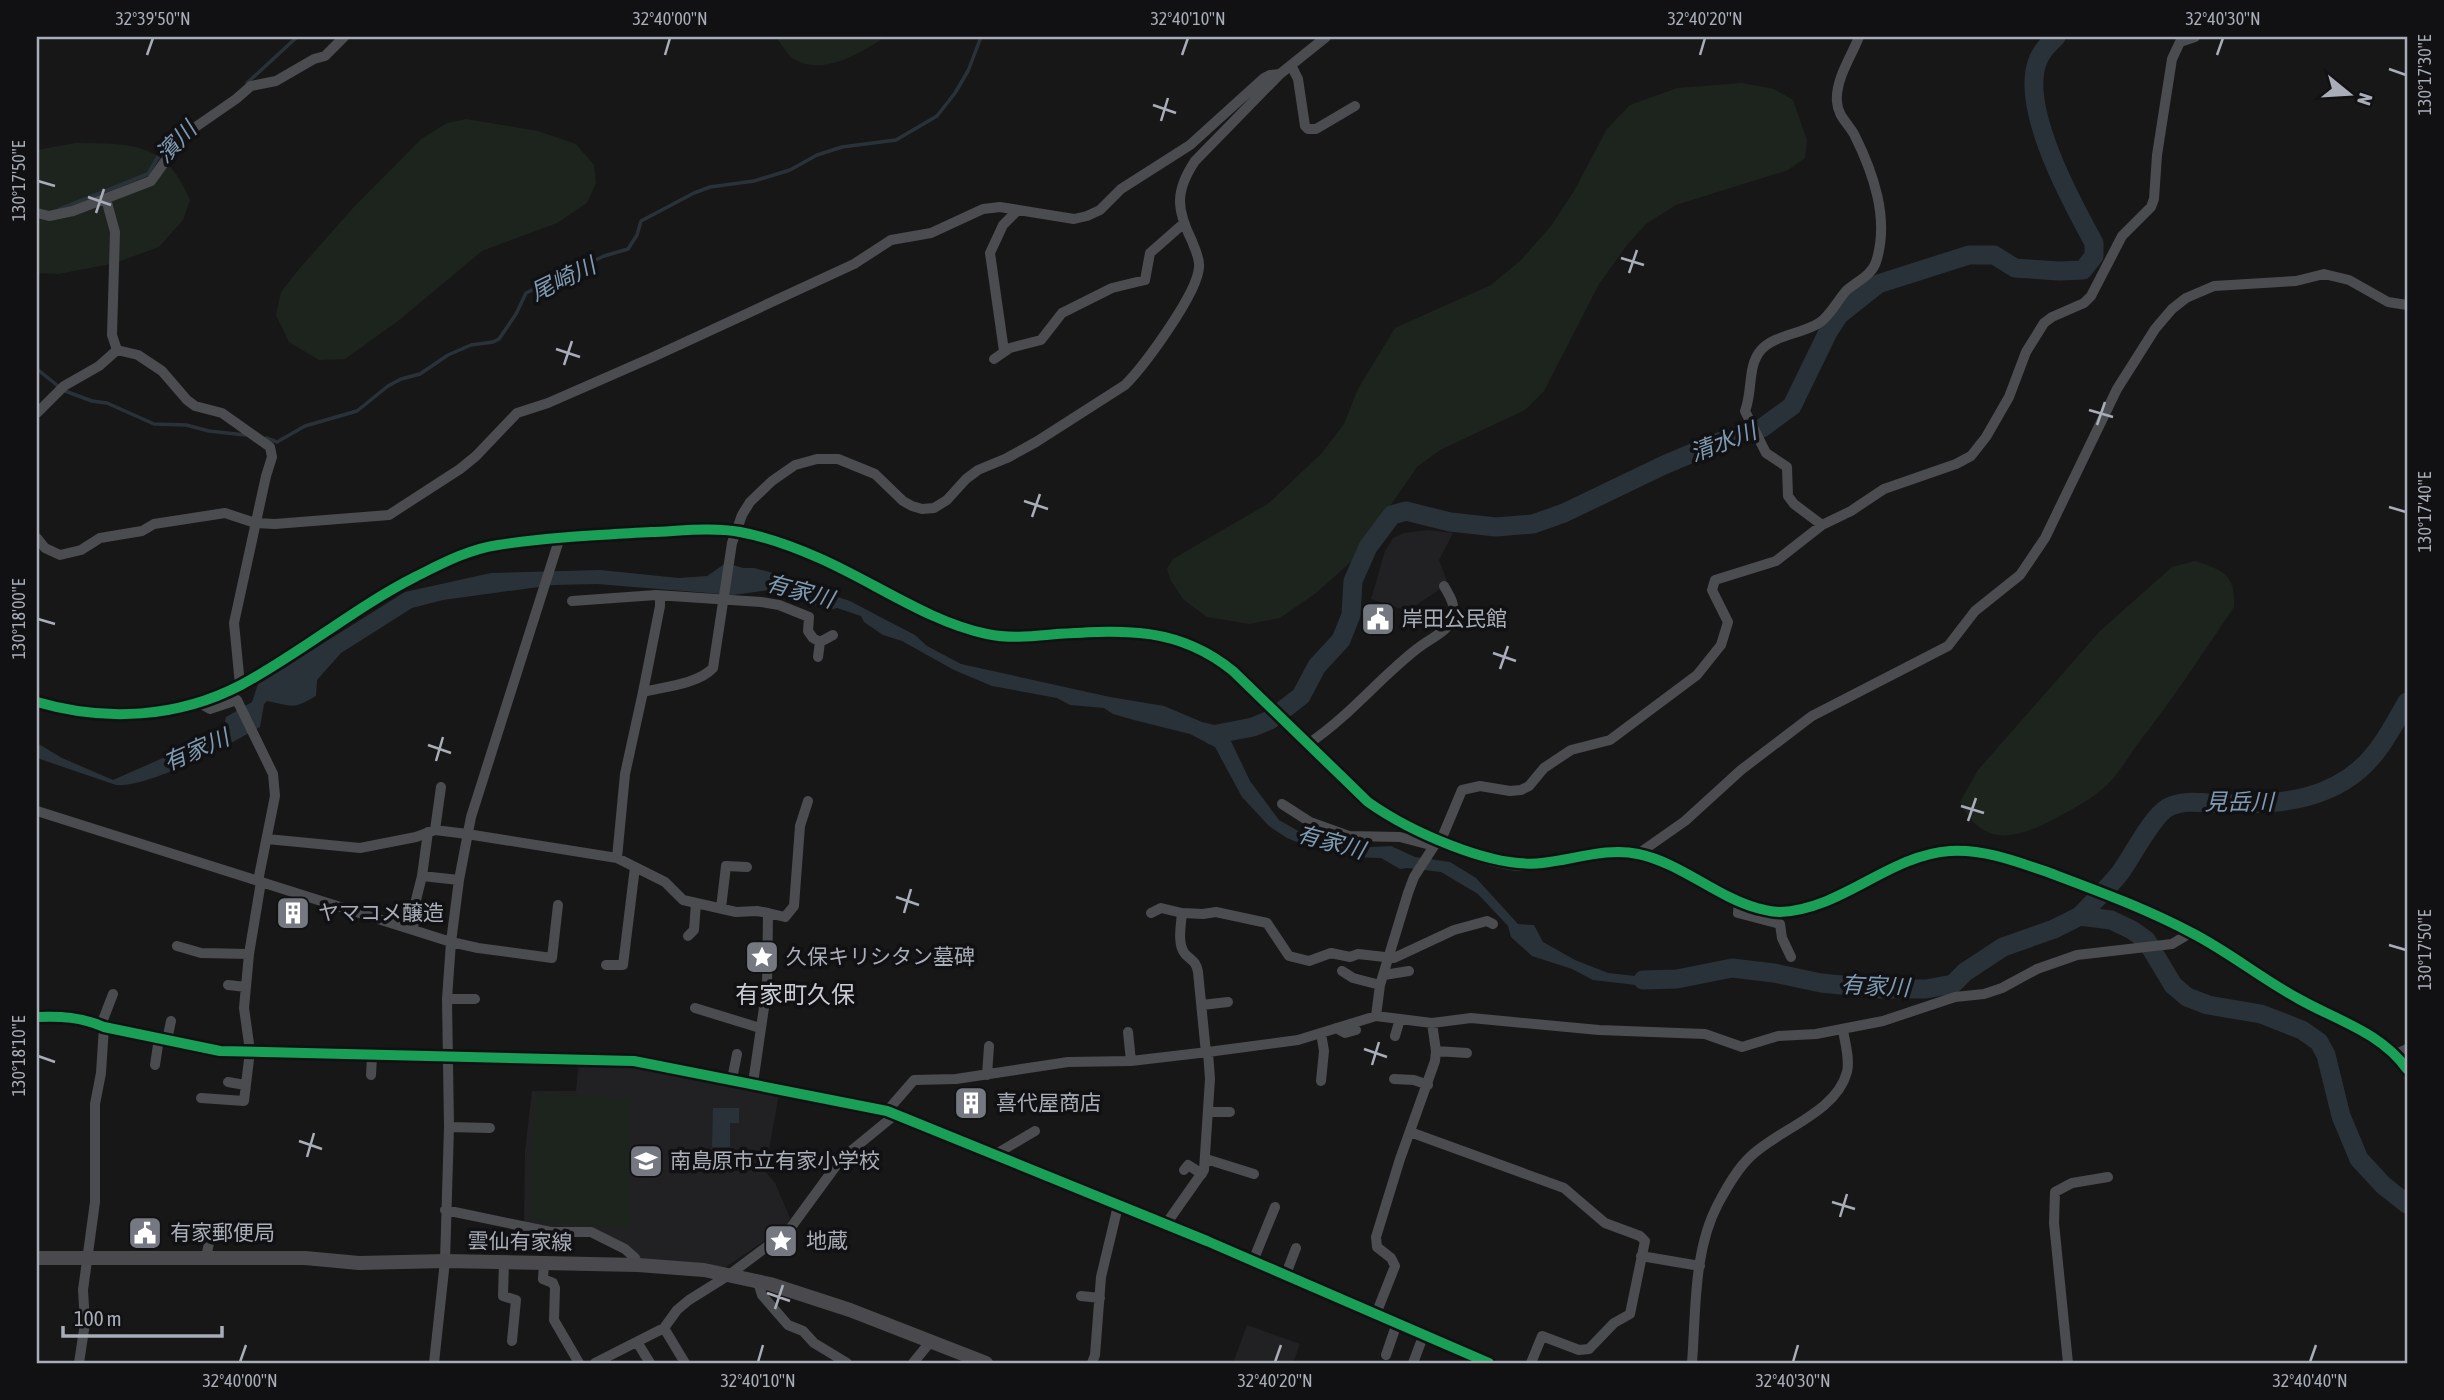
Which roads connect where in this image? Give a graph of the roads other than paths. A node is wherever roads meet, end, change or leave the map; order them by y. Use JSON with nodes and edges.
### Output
{"nodes":[{"id":1,"x":344,"y":37,"type":"edge"},
{"id":2,"x":1859,"y":37,"type":"edge"},
{"id":3,"x":2195,"y":37,"type":"edge"},
{"id":4,"x":1323,"y":38,"type":"edge"},
{"id":5,"x":1291,"y":65,"type":"junction"},
{"id":6,"x":1280,"y":74,"type":"junction"},
{"id":7,"x":1355,"y":106,"type":"dead end"},
{"id":8,"x":106,"y":199,"type":"junction"},
{"id":9,"x":1018,"y":210,"type":"junction"},
{"id":10,"x":41,"y":214,"type":"edge"},
{"id":11,"x":1183,"y":224,"type":"junction"},
{"id":12,"x":2407,"y":305,"type":"edge"},
{"id":13,"x":117,"y":350,"type":"junction"},
{"id":14,"x":1004,"y":351,"type":"junction"},
{"id":15,"x":994,"y":359,"type":"dead end"},
{"id":16,"x":37,"y":413,"type":"edge"},
{"id":17,"x":255,"y":523,"type":"junction"},
{"id":18,"x":1822,"y":525,"type":"junction"},
{"id":19,"x":738,"y":531,"type":"junction"},
{"id":20,"x":37,"y":538,"type":"edge"},
{"id":21,"x":558,"y":544,"type":"junction"},
{"id":22,"x":1444,"y":586,"type":"dead end"},
{"id":23,"x":660,"y":596,"type":"junction"},
{"id":24,"x":725,"y":599,"type":"junction"},
{"id":25,"x":572,"y":601,"type":"dead end"},
{"id":26,"x":833,"y":635,"type":"dead end"},
{"id":27,"x":820,"y":642,"type":"junction"},
{"id":28,"x":818,"y":657,"type":"dead end"},
{"id":29,"x":240,"y":685,"type":"junction"},
{"id":30,"x":643,"y":692,"type":"junction"},
{"id":31,"x":37,"y":702,"type":"edge"},
{"id":32,"x":198,"y":702,"type":"junction"},
{"id":33,"x":1308,"y":744,"type":"junction"},
{"id":34,"x":441,"y":787,"type":"dead end"},
{"id":35,"x":808,"y":801,"type":"dead end"},
{"id":36,"x":1282,"y":804,"type":"dead end"},
{"id":37,"x":37,"y":811,"type":"edge"},
{"id":38,"x":431,"y":831,"type":"junction"},
{"id":39,"x":467,"y":834,"type":"junction"},
{"id":40,"x":267,"y":839,"type":"junction"},
{"id":41,"x":1436,"y":845,"type":"junction"},
{"id":42,"x":1638,"y":854,"type":"junction"},
{"id":43,"x":617,"y":858,"type":"junction"},
{"id":44,"x":635,"y":867,"type":"junction"},
{"id":45,"x":747,"y":867,"type":"dead end"},
{"id":46,"x":422,"y":876,"type":"junction"},
{"id":47,"x":459,"y":880,"type":"junction"},
{"id":48,"x":259,"y":882,"type":"junction"},
{"id":49,"x":1739,"y":902,"type":"junction"},
{"id":50,"x":696,"y":903,"type":"junction"},
{"id":51,"x":558,"y":905,"type":"dead end"},
{"id":52,"x":721,"y":908,"type":"junction"},
{"id":53,"x":768,"y":913,"type":"junction"},
{"id":54,"x":1151,"y":913,"type":"dead end"},
{"id":55,"x":1182,"y":913,"type":"junction"},
{"id":56,"x":1493,"y":925,"type":"dead end"},
{"id":57,"x":412,"y":930,"type":"junction"},
{"id":58,"x":2192,"y":932,"type":"junction"},
{"id":59,"x":688,"y":936,"type":"dead end"},
{"id":60,"x":450,"y":942,"type":"junction"},
{"id":61,"x":177,"y":946,"type":"dead end"},
{"id":62,"x":249,"y":954,"type":"junction"},
{"id":63,"x":1791,"y":957,"type":"dead end"},
{"id":64,"x":1390,"y":958,"type":"junction"},
{"id":65,"x":606,"y":965,"type":"dead end"},
{"id":66,"x":1342,"y":971,"type":"dead end"},
{"id":67,"x":1409,"y":971,"type":"dead end"},
{"id":68,"x":1382,"y":980,"type":"junction"},
{"id":69,"x":228,"y":985,"type":"dead end"},
{"id":70,"x":246,"y":987,"type":"junction"},
{"id":71,"x":113,"y":994,"type":"dead end"},
{"id":72,"x":447,"y":999,"type":"junction"},
{"id":73,"x":475,"y":999,"type":"dead end"},
{"id":74,"x":1228,"y":1002,"type":"dead end"},
{"id":75,"x":1202,"y":1005,"type":"junction"},
{"id":76,"x":695,"y":1007,"type":"dead end"},
{"id":77,"x":1376,"y":1016,"type":"junction"},
{"id":78,"x":37,"y":1017,"type":"edge"},
{"id":79,"x":1400,"y":1019,"type":"junction"},
{"id":80,"x":171,"y":1021,"type":"dead end"},
{"id":81,"x":1432,"y":1023,"type":"junction"},
{"id":82,"x":103,"y":1026,"type":"junction"},
{"id":83,"x":760,"y":1028,"type":"junction"},
{"id":84,"x":1336,"y":1028,"type":"junction"},
{"id":85,"x":1356,"y":1030,"type":"dead end"},
{"id":86,"x":1843,"y":1030,"type":"junction"},
{"id":87,"x":1128,"y":1032,"type":"dead end"},
{"id":88,"x":1321,"y":1032,"type":"junction"},
{"id":89,"x":1395,"y":1036,"type":"dead end"},
{"id":90,"x":163,"y":1039,"type":"junction"},
{"id":91,"x":989,"y":1046,"type":"dead end"},
{"id":92,"x":250,"y":1051,"type":"junction"},
{"id":93,"x":1436,"y":1051,"type":"junction"},
{"id":94,"x":1207,"y":1052,"type":"junction"},
{"id":95,"x":2402,"y":1052,"type":"edge"},
{"id":96,"x":737,"y":1054,"type":"dead end"},
{"id":97,"x":1467,"y":1054,"type":"dead end"},
{"id":98,"x":372,"y":1056,"type":"junction"},
{"id":99,"x":448,"y":1056,"type":"junction"},
{"id":100,"x":1131,"y":1061,"type":"junction"},
{"id":101,"x":155,"y":1065,"type":"dead end"},
{"id":102,"x":2407,"y":1069,"type":"edge"},
{"id":103,"x":371,"y":1075,"type":"dead end"},
{"id":104,"x":987,"y":1075,"type":"junction"},
{"id":105,"x":732,"y":1079,"type":"junction"},
{"id":106,"x":1394,"y":1079,"type":"dead end"},
{"id":107,"x":1321,"y":1081,"type":"dead end"},
{"id":108,"x":228,"y":1083,"type":"dead end"},
{"id":109,"x":753,"y":1083,"type":"junction"},
{"id":110,"x":245,"y":1085,"type":"junction"},
{"id":111,"x":1428,"y":1091,"type":"junction"},
{"id":112,"x":201,"y":1098,"type":"dead end"},
{"id":113,"x":891,"y":1112,"type":"junction"},
{"id":114,"x":1208,"y":1112,"type":"junction"},
{"id":115,"x":1230,"y":1112,"type":"dead end"},
{"id":116,"x":449,"y":1127,"type":"junction"},
{"id":117,"x":490,"y":1128,"type":"dead end"},
{"id":118,"x":1035,"y":1131,"type":"dead end"},
{"id":119,"x":1410,"y":1132,"type":"junction"},
{"id":120,"x":996,"y":1154,"type":"junction"},
{"id":121,"x":1206,"y":1159,"type":"junction"},
{"id":122,"x":1184,"y":1170,"type":"dead end"},
{"id":123,"x":1202,"y":1174,"type":"junction"},
{"id":124,"x":1254,"y":1174,"type":"dead end"},
{"id":125,"x":2108,"y":1177,"type":"dead end"},
{"id":126,"x":1118,"y":1206,"type":"junction"},
{"id":127,"x":1275,"y":1207,"type":"dead end"},
{"id":128,"x":445,"y":1209,"type":"junction"},
{"id":129,"x":1166,"y":1224,"type":"junction"},
{"id":130,"x":212,"y":1227,"type":"dead end"},
{"id":131,"x":1296,"y":1248,"type":"dead end"},
{"id":132,"x":1641,"y":1256,"type":"junction"},
{"id":133,"x":37,"y":1258,"type":"edge"},
{"id":134,"x":88,"y":1258,"type":"junction"},
{"id":135,"x":206,"y":1258,"type":"junction"},
{"id":136,"x":445,"y":1261,"type":"junction"},
{"id":137,"x":1252,"y":1261,"type":"junction"},
{"id":138,"x":504,"y":1262,"type":"junction"},
{"id":139,"x":544,"y":1263,"type":"junction"},
{"id":140,"x":638,"y":1265,"type":"junction"},
{"id":141,"x":1700,"y":1266,"type":"junction"},
{"id":142,"x":729,"y":1275,"type":"junction"},
{"id":143,"x":1286,"y":1275,"type":"junction"},
{"id":144,"x":758,"y":1282,"type":"junction"},
{"id":145,"x":1081,"y":1296,"type":"dead end"},
{"id":146,"x":1100,"y":1298,"type":"junction"},
{"id":147,"x":1376,"y":1314,"type":"junction"},
{"id":148,"x":1397,"y":1323,"type":"junction"},
{"id":149,"x":664,"y":1328,"type":"junction"},
{"id":150,"x":1424,"y":1334,"type":"junction"},
{"id":151,"x":512,"y":1341,"type":"dead end"},
{"id":152,"x":931,"y":1341,"type":"junction"},
{"id":153,"x":636,"y":1342,"type":"junction"},
{"id":154,"x":1386,"y":1355,"type":"dead end"},
{"id":155,"x":79,"y":1363,"type":"edge"},
{"id":156,"x":434,"y":1363,"type":"edge"},
{"id":157,"x":579,"y":1363,"type":"edge"},
{"id":158,"x":595,"y":1363,"type":"edge"},
{"id":159,"x":650,"y":1363,"type":"edge"},
{"id":160,"x":685,"y":1363,"type":"edge"},
{"id":161,"x":847,"y":1363,"type":"edge"},
{"id":162,"x":913,"y":1363,"type":"edge"},
{"id":163,"x":986,"y":1363,"type":"edge"},
{"id":164,"x":1092,"y":1363,"type":"edge"},
{"id":165,"x":1413,"y":1363,"type":"edge"},
{"id":166,"x":1489,"y":1363,"type":"edge"},
{"id":167,"x":1531,"y":1363,"type":"edge"},
{"id":168,"x":1692,"y":1363,"type":"edge"},
{"id":169,"x":2068,"y":1363,"type":"edge"}],
"edges":[{"from":1,"to":8,"type":"street"},
{"from":2,"to":18,"type":"street"},
{"from":3,"to":18,"type":"street"},
{"from":4,"to":5,"type":"street"},
{"from":5,"to":6,"type":"street"},
{"from":5,"to":7,"type":"street"},
{"from":6,"to":9,"type":"street"},
{"from":6,"to":11,"type":"street"},
{"from":8,"to":10,"type":"street"},
{"from":8,"to":13,"type":"street"},
{"from":9,"to":14,"type":"street"},
{"from":9,"to":17,"type":"street"},
{"from":11,"to":14,"type":"street"},
{"from":11,"to":19,"type":"street"},
{"from":12,"to":42,"type":"street"},
{"from":13,"to":16,"type":"street"},
{"from":13,"to":17,"type":"street"},
{"from":14,"to":15,"type":"street"},
{"from":17,"to":20,"type":"street"},
{"from":17,"to":29,"type":"street"},
{"from":18,"to":41,"type":"street"},
{"from":19,"to":21,"type":"street"},
{"from":19,"to":24,"type":"street"},
{"from":19,"to":33,"type":"street"},
{"from":21,"to":29,"type":"street"},
{"from":21,"to":39,"type":"street"},
{"from":22,"to":33,"type":"street"},
{"from":23,"to":24,"type":"street"},
{"from":23,"to":25,"type":"street"},
{"from":23,"to":30,"type":"street"},
{"from":24,"to":27,"type":"street"},
{"from":24,"to":30,"type":"street"},
{"from":26,"to":27,"type":"street"},
{"from":27,"to":28,"type":"street"},
{"from":29,"to":32,"type":"street"},
{"from":30,"to":43,"type":"street"},
{"from":31,"to":32,"type":"street"},
{"from":32,"to":40,"type":"street"},
{"from":33,"to":41,"type":"street"},
{"from":34,"to":38,"type":"street"},
{"from":35,"to":53,"type":"street"},
{"from":36,"to":41,"type":"street"},
{"from":37,"to":48,"type":"street"},
{"from":38,"to":39,"type":"street"},
{"from":38,"to":40,"type":"street"},
{"from":38,"to":46,"type":"street"},
{"from":39,"to":43,"type":"street"},
{"from":39,"to":47,"type":"street"},
{"from":40,"to":48,"type":"street"},
{"from":41,"to":42,"type":"street"},
{"from":41,"to":64,"type":"street"},
{"from":42,"to":49,"type":"street"},
{"from":43,"to":44,"type":"street"},
{"from":44,"to":50,"type":"street"},
{"from":44,"to":65,"type":"street"},
{"from":45,"to":52,"type":"street"},
{"from":46,"to":47,"type":"street"},
{"from":46,"to":57,"type":"street"},
{"from":47,"to":60,"type":"street"},
{"from":48,"to":57,"type":"street"},
{"from":48,"to":62,"type":"street"},
{"from":49,"to":58,"type":"street"},
{"from":49,"to":63,"type":"street"},
{"from":50,"to":52,"type":"street"},
{"from":50,"to":59,"type":"street"},
{"from":51,"to":60,"type":"street"},
{"from":52,"to":53,"type":"street"},
{"from":53,"to":83,"type":"street"},
{"from":54,"to":55,"type":"street"},
{"from":55,"to":64,"type":"street"},
{"from":55,"to":75,"type":"street"},
{"from":56,"to":64,"type":"street"},
{"from":57,"to":60,"type":"street"},
{"from":58,"to":86,"type":"street"},
{"from":58,"to":95,"type":"street"},
{"from":60,"to":72,"type":"street"},
{"from":61,"to":62,"type":"street"},
{"from":62,"to":70,"type":"street"},
{"from":64,"to":68,"type":"street"},
{"from":66,"to":68,"type":"street"},
{"from":67,"to":68,"type":"street"},
{"from":68,"to":77,"type":"street"},
{"from":69,"to":70,"type":"street"},
{"from":70,"to":92,"type":"street"},
{"from":71,"to":82,"type":"street"},
{"from":72,"to":73,"type":"street"},
{"from":72,"to":99,"type":"street"},
{"from":74,"to":75,"type":"street"},
{"from":75,"to":94,"type":"street"},
{"from":76,"to":83,"type":"street"},
{"from":77,"to":79,"type":"street"},
{"from":77,"to":84,"type":"street"},
{"from":78,"to":82,"type":"street"},
{"from":79,"to":81,"type":"street"},
{"from":79,"to":89,"type":"street"},
{"from":80,"to":90,"type":"street"},
{"from":81,"to":86,"type":"street"},
{"from":81,"to":93,"type":"street"},
{"from":82,"to":90,"type":"street"},
{"from":82,"to":134,"type":"street"},
{"from":83,"to":109,"type":"street"},
{"from":84,"to":85,"type":"street"},
{"from":84,"to":88,"type":"street"},
{"from":86,"to":141,"type":"street"},
{"from":87,"to":100,"type":"street"},
{"from":88,"to":94,"type":"street"},
{"from":88,"to":107,"type":"street"},
{"from":90,"to":92,"type":"street"},
{"from":90,"to":101,"type":"street"},
{"from":91,"to":104,"type":"street"},
{"from":92,"to":98,"type":"street"},
{"from":92,"to":110,"type":"street"},
{"from":93,"to":97,"type":"street"},
{"from":93,"to":111,"type":"street"},
{"from":94,"to":100,"type":"street"},
{"from":94,"to":114,"type":"street"},
{"from":95,"to":102,"type":"street"},
{"from":96,"to":105,"type":"street"},
{"from":98,"to":99,"type":"street"},
{"from":98,"to":103,"type":"street"},
{"from":99,"to":105,"type":"street"},
{"from":99,"to":116,"type":"street"},
{"from":100,"to":104,"type":"street"},
{"from":104,"to":113,"type":"street"},
{"from":105,"to":109,"type":"street"},
{"from":106,"to":111,"type":"street"},
{"from":108,"to":110,"type":"street"},
{"from":109,"to":113,"type":"street"},
{"from":110,"to":112,"type":"street"},
{"from":111,"to":119,"type":"street"},
{"from":113,"to":120,"type":"street"},
{"from":113,"to":142,"type":"street"},
{"from":114,"to":115,"type":"street"},
{"from":114,"to":121,"type":"street"},
{"from":116,"to":117,"type":"street"},
{"from":116,"to":128,"type":"street"},
{"from":118,"to":120,"type":"street"},
{"from":119,"to":132,"type":"street"},
{"from":119,"to":147,"type":"street"},
{"from":120,"to":126,"type":"street"},
{"from":121,"to":123,"type":"street"},
{"from":121,"to":124,"type":"street"},
{"from":122,"to":123,"type":"street"},
{"from":123,"to":129,"type":"street"},
{"from":125,"to":169,"type":"street"},
{"from":126,"to":129,"type":"street"},
{"from":126,"to":146,"type":"street"},
{"from":127,"to":137,"type":"street"},
{"from":128,"to":136,"type":"street"},
{"from":128,"to":140,"type":"street"},
{"from":129,"to":137,"type":"street"},
{"from":130,"to":135,"type":"street"},
{"from":131,"to":143,"type":"street"},
{"from":132,"to":141,"type":"street"},
{"from":132,"to":167,"type":"street"},
{"from":133,"to":134,"type":"main road","name":"雲仙有家線"},
{"from":134,"to":135,"type":"main road","name":"雲仙有家線"},
{"from":134,"to":155,"type":"street"},
{"from":135,"to":136,"type":"main road","name":"雲仙有家線"},
{"from":136,"to":138,"type":"main road","name":"雲仙有家線"},
{"from":136,"to":156,"type":"street"},
{"from":137,"to":143,"type":"street"},
{"from":138,"to":139,"type":"main road","name":"雲仙有家線"},
{"from":138,"to":151,"type":"street"},
{"from":139,"to":140,"type":"main road","name":"雲仙有家線"},
{"from":139,"to":157,"type":"street"},
{"from":140,"to":142,"type":"main road","name":"雲仙有家線"},
{"from":141,"to":168,"type":"street"},
{"from":142,"to":144,"type":"main road","name":"雲仙有家線"},
{"from":142,"to":149,"type":"street"},
{"from":143,"to":147,"type":"street"},
{"from":144,"to":152,"type":"main road","name":"雲仙有家線"},
{"from":144,"to":161,"type":"street"},
{"from":145,"to":146,"type":"street"},
{"from":146,"to":164,"type":"street"},
{"from":147,"to":148,"type":"street"},
{"from":148,"to":150,"type":"street"},
{"from":148,"to":154,"type":"street"},
{"from":149,"to":153,"type":"street"},
{"from":149,"to":160,"type":"street"},
{"from":150,"to":165,"type":"street"},
{"from":150,"to":166,"type":"street"},
{"from":152,"to":162,"type":"street"},
{"from":152,"to":163,"type":"main road","name":"雲仙有家線"},
{"from":153,"to":158,"type":"street"},
{"from":153,"to":159,"type":"street"}]}
